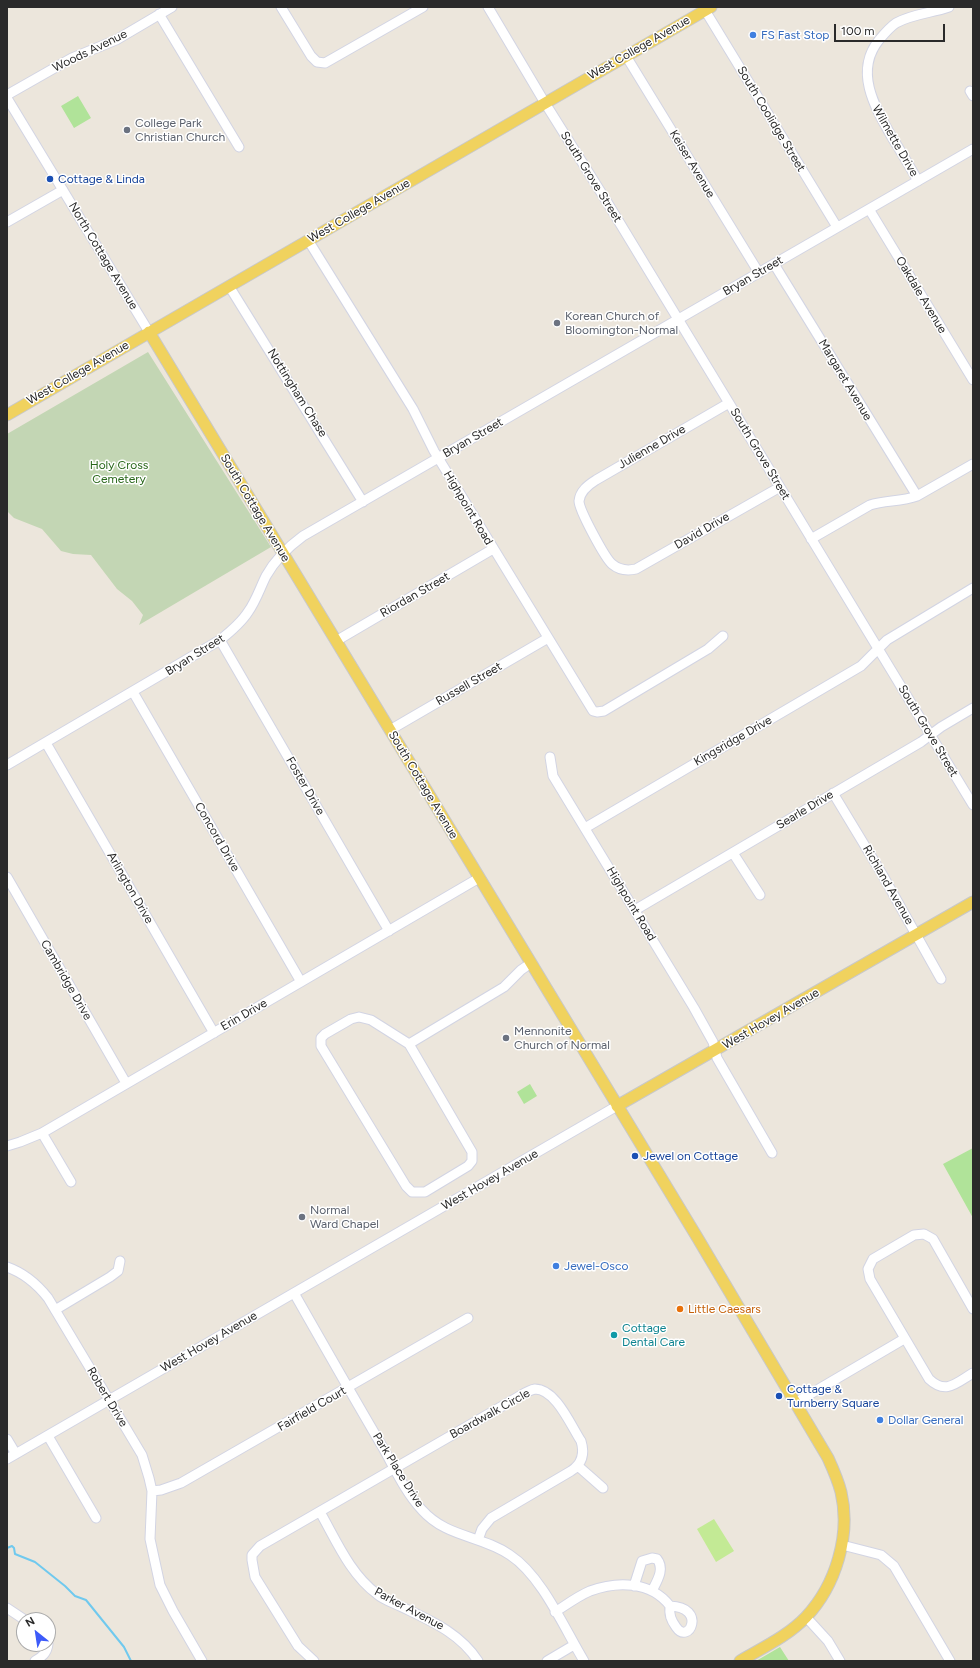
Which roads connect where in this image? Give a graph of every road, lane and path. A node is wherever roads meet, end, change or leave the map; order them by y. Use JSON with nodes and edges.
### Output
{"nodes":[{"id":1,"x":172,"y":7,"type":"edge"},
{"id":2,"x":282,"y":7,"type":"edge"},
{"id":3,"x":423,"y":7,"type":"edge"},
{"id":4,"x":488,"y":7,"type":"edge"},
{"id":5,"x":949,"y":7,"type":"edge"},
{"id":6,"x":706,"y":8,"type":"edge"},
{"id":7,"x":159,"y":14,"type":"junction"},
{"id":8,"x":626,"y":56,"type":"junction"},
{"id":9,"x":7,"y":94,"type":"edge"},
{"id":10,"x":7,"y":98,"type":"edge"},
{"id":11,"x":545,"y":103,"type":"junction"},
{"id":12,"x":238,"y":147,"type":"dead end"},
{"id":13,"x":973,"y":149,"type":"edge"},
{"id":14,"x":918,"y":181,"type":"junction"},
{"id":15,"x":63,"y":190,"type":"junction"},
{"id":16,"x":869,"y":209,"type":"junction"},
{"id":17,"x":7,"y":222,"type":"edge"},
{"id":18,"x":837,"y":227,"type":"junction"},
{"id":19,"x":308,"y":240,"type":"junction"},
{"id":20,"x":774,"y":264,"type":"junction"},
{"id":21,"x":759,"y":273,"type":"junction"},
{"id":22,"x":229,"y":286,"type":"junction"},
{"id":23,"x":678,"y":319,"type":"junction"},
{"id":24,"x":149,"y":332,"type":"junction"},
{"id":25,"x":973,"y":380,"type":"edge"},
{"id":26,"x":729,"y":403,"type":"junction"},
{"id":27,"x":7,"y":415,"type":"edge"},
{"id":28,"x":438,"y":458,"type":"junction"},
{"id":29,"x":973,"y":464,"type":"edge"},
{"id":30,"x":780,"y":487,"type":"junction"},
{"id":31,"x":916,"y":496,"type":"junction"},
{"id":32,"x":363,"y":502,"type":"junction"},
{"id":33,"x":811,"y":539,"type":"junction"},
{"id":34,"x":493,"y":549,"type":"junction"},
{"id":35,"x":283,"y":554,"type":"junction"},
{"id":36,"x":623,"y":570,"type":"joint"},
{"id":37,"x":973,"y":588,"type":"edge"},
{"id":38,"x":723,"y":636,"type":"dead end"},
{"id":39,"x":548,"y":638,"type":"junction"},
{"id":40,"x":220,"y":640,"type":"junction"},
{"id":41,"x":336,"y":641,"type":"junction"},
{"id":42,"x":878,"y":650,"type":"junction"},
{"id":43,"x":133,"y":692,"type":"junction"},
{"id":44,"x":973,"y":708,"type":"edge"},
{"id":45,"x":390,"y":730,"type":"junction"},
{"id":46,"x":930,"y":735,"type":"junction"},
{"id":47,"x":46,"y":743,"type":"junction"},
{"id":48,"x":550,"y":757,"type":"dead end"},
{"id":49,"x":7,"y":765,"type":"edge"},
{"id":50,"x":833,"y":793,"type":"junction"},
{"id":51,"x":973,"y":805,"type":"edge"},
{"id":52,"x":585,"y":828,"type":"junction"},
{"id":53,"x":733,"y":852,"type":"junction"},
{"id":54,"x":7,"y":877,"type":"edge"},
{"id":55,"x":479,"y":878,"type":"junction"},
{"id":56,"x":760,"y":895,"type":"dead end"},
{"id":57,"x":973,"y":902,"type":"edge"},
{"id":58,"x":635,"y":910,"type":"junction"},
{"id":59,"x":389,"y":931,"type":"junction"},
{"id":60,"x":917,"y":935,"type":"junction"},
{"id":61,"x":531,"y":963,"type":"junction"},
{"id":62,"x":941,"y":979,"type":"dead end"},
{"id":63,"x":301,"y":982,"type":"junction"},
{"id":64,"x":214,"y":1033,"type":"junction"},
{"id":65,"x":409,"y":1044,"type":"junction"},
{"id":66,"x":715,"y":1050,"type":"junction"},
{"id":67,"x":126,"y":1083,"type":"junction"},
{"id":68,"x":617,"y":1106,"type":"junction"},
{"id":69,"x":42,"y":1132,"type":"junction"},
{"id":70,"x":7,"y":1146,"type":"edge"},
{"id":71,"x":772,"y":1152,"type":"dead end"},
{"id":72,"x":71,"y":1182,"type":"dead end"},
{"id":73,"x":120,"y":1261,"type":"dead end"},
{"id":74,"x":7,"y":1267,"type":"edge"},
{"id":75,"x":294,"y":1293,"type":"junction"},
{"id":76,"x":973,"y":1309,"type":"edge"},
{"id":77,"x":55,"y":1310,"type":"junction"},
{"id":78,"x":468,"y":1318,"type":"dead end"},
{"id":79,"x":904,"y":1339,"type":"junction"},
{"id":80,"x":973,"y":1373,"type":"edge"},
{"id":81,"x":348,"y":1388,"type":"junction"},
{"id":82,"x":110,"y":1400,"type":"junction"},
{"id":83,"x":795,"y":1403,"type":"junction"},
{"id":84,"x":48,"y":1436,"type":"junction"},
{"id":85,"x":7,"y":1439,"type":"edge"},
{"id":86,"x":16,"y":1454,"type":"junction"},
{"id":87,"x":7,"y":1459,"type":"edge"},
{"id":88,"x":578,"y":1466,"type":"junction"},
{"id":89,"x":395,"y":1468,"type":"junction"},
{"id":90,"x":603,"y":1488,"type":"dead end"},
{"id":91,"x":152,"y":1491,"type":"junction"},
{"id":92,"x":320,"y":1512,"type":"junction"},
{"id":93,"x":96,"y":1518,"type":"dead end"},
{"id":94,"x":478,"y":1540,"type":"junction"},
{"id":95,"x":842,"y":1545,"type":"junction"},
{"id":96,"x":634,"y":1586,"type":"junction"},
{"id":97,"x":652,"y":1591,"type":"junction"},
{"id":98,"x":670,"y":1606,"type":"dead end"},
{"id":99,"x":7,"y":1608,"type":"edge"},
{"id":100,"x":555,"y":1612,"type":"junction"},
{"id":101,"x":16,"y":1614,"type":"edge"},
{"id":102,"x":806,"y":1617,"type":"junction"},
{"id":103,"x":574,"y":1645,"type":"junction"},
{"id":104,"x":45,"y":1652,"type":"edge"},
{"id":105,"x":35,"y":1661,"type":"edge"},
{"id":106,"x":202,"y":1661,"type":"edge"},
{"id":107,"x":314,"y":1661,"type":"edge"},
{"id":108,"x":478,"y":1661,"type":"edge"},
{"id":109,"x":546,"y":1661,"type":"edge"},
{"id":110,"x":584,"y":1661,"type":"edge"},
{"id":111,"x":740,"y":1661,"type":"edge"},
{"id":112,"x":840,"y":1661,"type":"edge"},
{"id":113,"x":950,"y":1661,"type":"edge"}],
"edges":[{"from":1,"to":7,"type":"street","name":"Woods Avenue"},
{"from":2,"to":3,"type":"street"},
{"from":4,"to":11,"type":"street","name":"South Grove Street"},
{"from":5,"to":14,"type":"street","name":"Wilmette Drive"},
{"from":6,"to":8,"type":"main road","name":"West College Avenue"},
{"from":6,"to":18,"type":"street","name":"South Coolidge Street"},
{"from":7,"to":9,"type":"street","name":"Woods Avenue"},
{"from":7,"to":12,"type":"street"},
{"from":8,"to":11,"type":"main road","name":"West College Avenue"},
{"from":8,"to":21,"type":"street","name":"Keiser Avenue"},
{"from":10,"to":15,"type":"street","name":"North Cottage Avenue"},
{"from":11,"to":19,"type":"main road","name":"West College Avenue"},
{"from":11,"to":23,"type":"street","name":"South Grove Street"},
{"from":13,"to":14,"type":"street","name":"Bryan Street"},
{"from":14,"to":16,"type":"street","name":"Bryan Street"},
{"from":15,"to":17,"type":"street"},
{"from":15,"to":24,"type":"street","name":"North Cottage Avenue"},
{"from":16,"to":18,"type":"street","name":"Bryan Street"},
{"from":16,"to":25,"type":"street","name":"Oakdale Avenue"},
{"from":18,"to":20,"type":"street","name":"Bryan Street"},
{"from":19,"to":22,"type":"main road","name":"West College Avenue"},
{"from":19,"to":28,"type":"street","name":"Highpoint Road"},
{"from":20,"to":21,"type":"street","name":"Bryan Street"},
{"from":20,"to":31,"type":"street","name":"Margaret Avenue"},
{"from":21,"to":23,"type":"street","name":"Bryan Street"},
{"from":22,"to":24,"type":"main road","name":"West College Avenue"},
{"from":22,"to":32,"type":"street","name":"Nottingham Chase"},
{"from":23,"to":26,"type":"street","name":"South Grove Street"},
{"from":23,"to":28,"type":"street","name":"Bryan Street"},
{"from":24,"to":27,"type":"main road","name":"West College Avenue"},
{"from":24,"to":35,"type":"main road","name":"South Cottage Avenue"},
{"from":26,"to":30,"type":"street","name":"South Grove Street"},
{"from":26,"to":36,"type":"street","name":"Julienne Drive"},
{"from":28,"to":32,"type":"street","name":"Bryan Street"},
{"from":28,"to":34,"type":"street","name":"Highpoint Road"},
{"from":29,"to":31,"type":"street"},
{"from":30,"to":33,"type":"street","name":"South Grove Street"},
{"from":30,"to":36,"type":"street","name":"David Drive"},
{"from":31,"to":33,"type":"street"},
{"from":32,"to":35,"type":"street","name":"Bryan Street"},
{"from":33,"to":42,"type":"street","name":"South Grove Street"},
{"from":34,"to":39,"type":"street","name":"Highpoint Road"},
{"from":34,"to":41,"type":"street","name":"Riordan Street"},
{"from":35,"to":40,"type":"street","name":"Bryan Street"},
{"from":35,"to":41,"type":"main road","name":"South Cottage Avenue"},
{"from":37,"to":42,"type":"street","name":"Kingsridge Drive"},
{"from":38,"to":39,"type":"street","name":"Highpoint Road"},
{"from":39,"to":45,"type":"street","name":"Russell Street"},
{"from":40,"to":43,"type":"street","name":"Bryan Street"},
{"from":40,"to":59,"type":"street","name":"Foster Drive"},
{"from":41,"to":45,"type":"main road","name":"South Cottage Avenue"},
{"from":42,"to":46,"type":"street","name":"South Grove Street"},
{"from":42,"to":52,"type":"street","name":"Kingsridge Drive"},
{"from":43,"to":47,"type":"street","name":"Bryan Street"},
{"from":43,"to":63,"type":"street","name":"Concord Drive"},
{"from":44,"to":46,"type":"street","name":"Searle Drive"},
{"from":45,"to":55,"type":"main road","name":"South Cottage Avenue"},
{"from":46,"to":50,"type":"street","name":"Searle Drive"},
{"from":46,"to":51,"type":"street","name":"South Grove Street"},
{"from":47,"to":49,"type":"street","name":"Bryan Street"},
{"from":47,"to":64,"type":"street","name":"Arlington Drive"},
{"from":48,"to":52,"type":"street","name":"Highpoint Road"},
{"from":50,"to":53,"type":"street","name":"Searle Drive"},
{"from":50,"to":60,"type":"street","name":"Richland Avenue"},
{"from":52,"to":58,"type":"street","name":"Highpoint Road"},
{"from":53,"to":56,"type":"street"},
{"from":53,"to":58,"type":"street","name":"Searle Drive"},
{"from":54,"to":67,"type":"street","name":"Cambridge Drive"},
{"from":55,"to":59,"type":"street","name":"Erin Drive"},
{"from":55,"to":61,"type":"main road","name":"South Cottage Avenue"},
{"from":57,"to":60,"type":"main road","name":"West Hovey Avenue"},
{"from":58,"to":66,"type":"street","name":"Highpoint Road"},
{"from":59,"to":63,"type":"street","name":"Erin Drive"},
{"from":60,"to":62,"type":"street","name":"Richland Avenue"},
{"from":60,"to":66,"type":"main road","name":"West Hovey Avenue"},
{"from":61,"to":65,"type":"street"},
{"from":61,"to":68,"type":"main road","name":"South Cottage Avenue"},
{"from":63,"to":64,"type":"street","name":"Erin Drive"},
{"from":64,"to":67,"type":"street","name":"Erin Drive"},
{"from":65,"to":65,"type":"street"},
{"from":66,"to":68,"type":"main road","name":"West Hovey Avenue"},
{"from":66,"to":71,"type":"street","name":"Highpoint Road"},
{"from":67,"to":69,"type":"street","name":"Erin Drive"},
{"from":68,"to":75,"type":"street","name":"West Hovey Avenue"},
{"from":68,"to":83,"type":"main road","name":"South Cottage Avenue"},
{"from":69,"to":70,"type":"street","name":"Erin Drive"},
{"from":69,"to":72,"type":"street"},
{"from":73,"to":77,"type":"street"},
{"from":74,"to":77,"type":"street","name":"Robert Drive"},
{"from":75,"to":81,"type":"street","name":"Park Place Drive"},
{"from":75,"to":82,"type":"street","name":"West Hovey Avenue"},
{"from":76,"to":79,"type":"street"},
{"from":77,"to":82,"type":"street","name":"Robert Drive"},
{"from":78,"to":81,"type":"street","name":"Fairfield Court"},
{"from":79,"to":80,"type":"street"},
{"from":79,"to":83,"type":"street"},
{"from":81,"to":89,"type":"street","name":"Park Place Drive"},
{"from":81,"to":91,"type":"street","name":"Fairfield Court"},
{"from":82,"to":84,"type":"street","name":"West Hovey Avenue"},
{"from":82,"to":91,"type":"street","name":"Robert Drive"},
{"from":83,"to":95,"type":"main road"},
{"from":84,"to":86,"type":"street","name":"West Hovey Avenue"},
{"from":84,"to":93,"type":"street"},
{"from":85,"to":86,"type":"street"},
{"from":86,"to":87,"type":"street","name":"West Hovey Avenue"},
{"from":88,"to":89,"type":"street","name":"Boardwalk Circle"},
{"from":88,"to":90,"type":"street"},
{"from":88,"to":94,"type":"street"},
{"from":89,"to":92,"type":"street"},
{"from":89,"to":94,"type":"street","name":"Park Place Drive"},
{"from":91,"to":106,"type":"street","name":"Robert Drive"},
{"from":92,"to":107,"type":"street"},
{"from":92,"to":108,"type":"street","name":"Parker Avenue"},
{"from":94,"to":100,"type":"street","name":"Park Place Drive"},
{"from":95,"to":102,"type":"main road"},
{"from":95,"to":113,"type":"street"},
{"from":96,"to":97,"type":"street"},
{"from":96,"to":97,"type":"street"},
{"from":96,"to":100,"type":"street"},
{"from":97,"to":98,"type":"street"},
{"from":99,"to":101,"type":"street"},
{"from":100,"to":103,"type":"street","name":"Park Place Drive"},
{"from":102,"to":111,"type":"main road"},
{"from":102,"to":112,"type":"street"},
{"from":103,"to":109,"type":"street"},
{"from":103,"to":110,"type":"street","name":"Park Place Drive"},
{"from":104,"to":105,"type":"street"}]}
